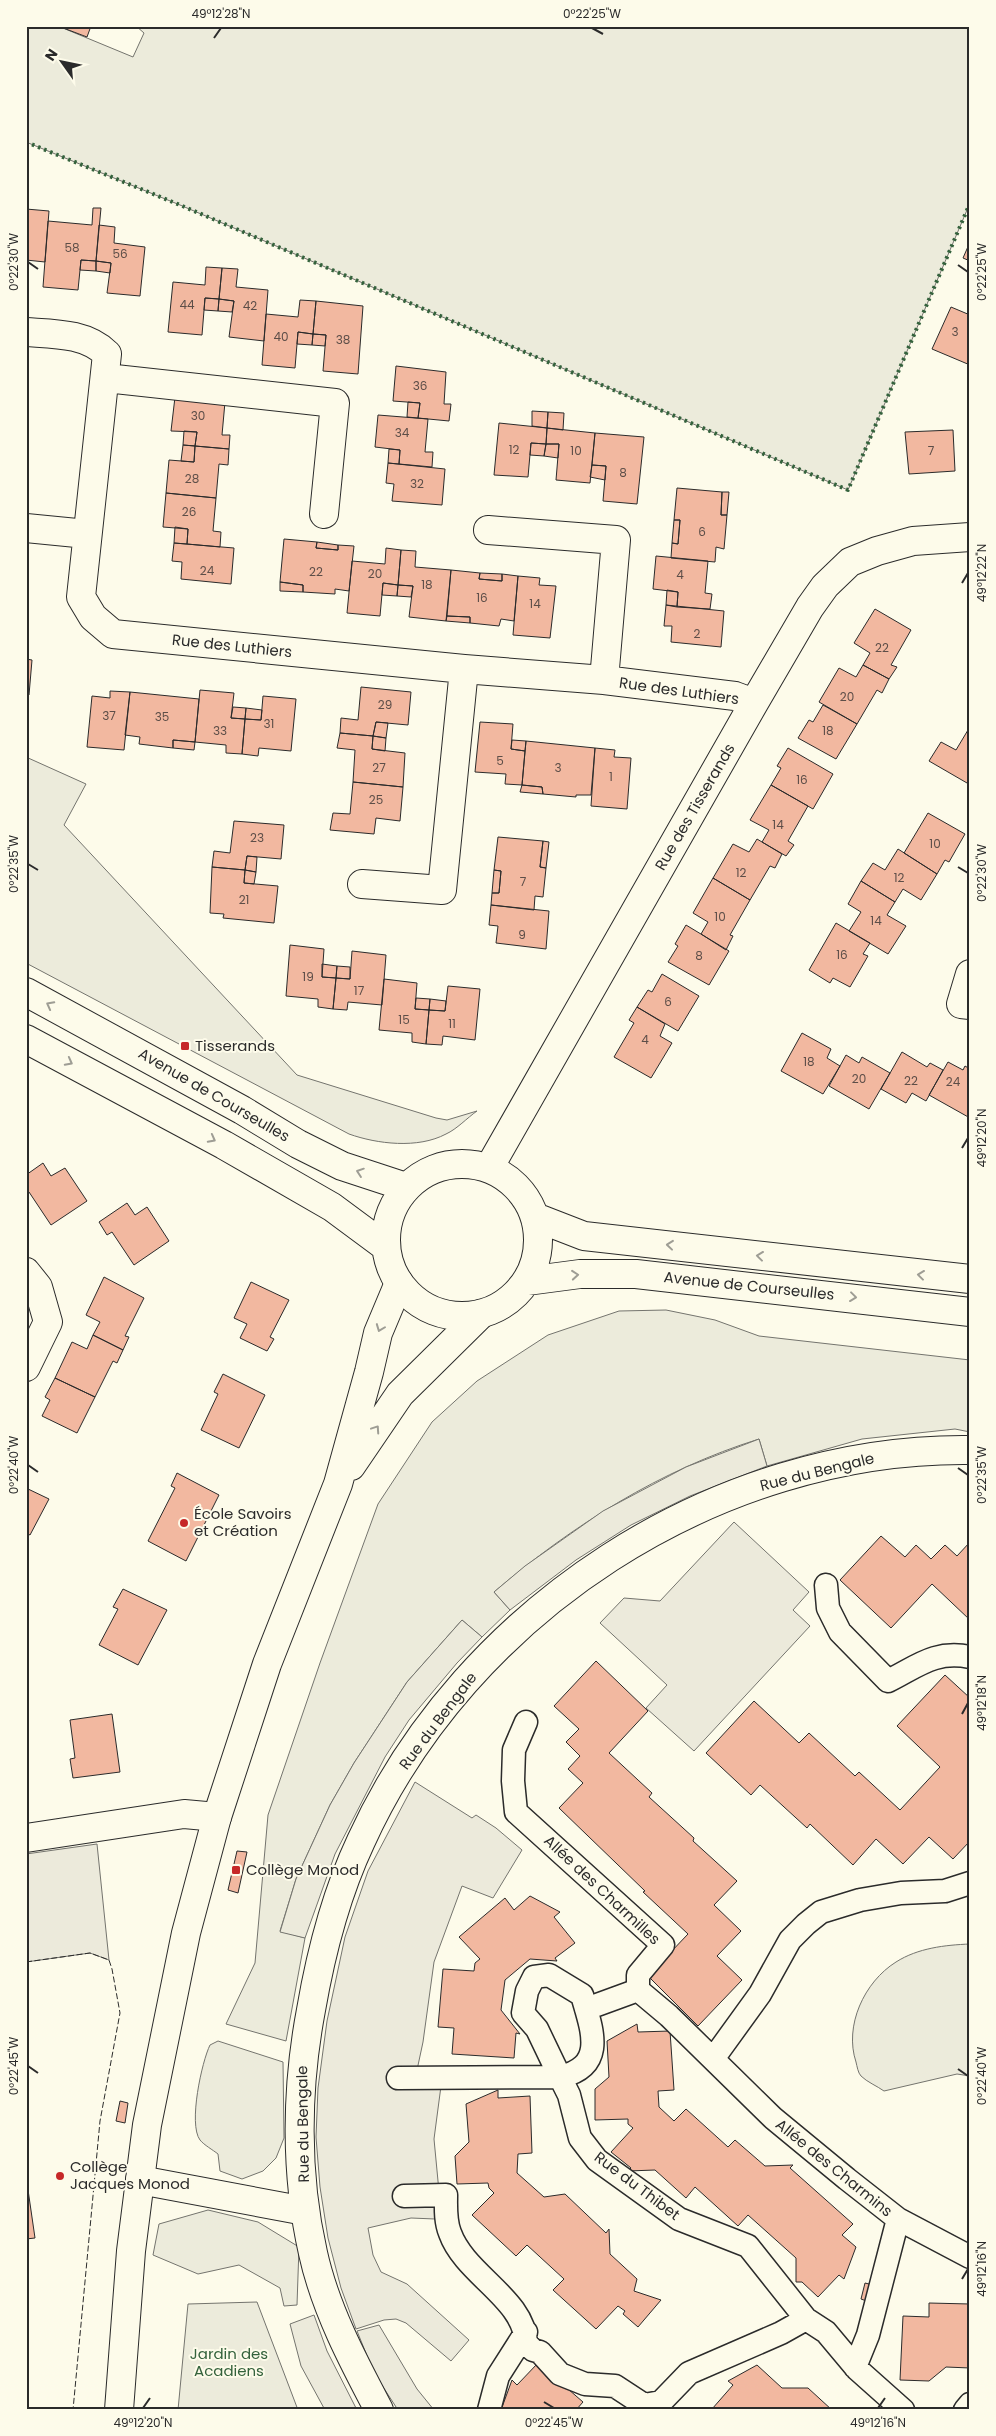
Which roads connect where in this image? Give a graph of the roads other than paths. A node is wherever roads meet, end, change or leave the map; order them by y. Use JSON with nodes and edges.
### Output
{"nodes":[{"id":1,"x":26,"y":332,"type":"edge"},
{"id":2,"x":106,"y":378,"type":"junction"},
{"id":3,"x":324,"y":514,"type":"dead end"},
{"id":4,"x":26,"y":528,"type":"edge"},
{"id":5,"x":488,"y":530,"type":"dead end"},
{"id":6,"x":87,"y":534,"type":"junction"},
{"id":7,"x":970,"y":537,"type":"edge"},
{"id":8,"x":464,"y":669,"type":"junction"},
{"id":9,"x":604,"y":680,"type":"junction"},
{"id":10,"x":754,"y":703,"type":"junction"},
{"id":11,"x":362,"y":884,"type":"dead end"},
{"id":12,"x":970,"y":974,"type":"edge"},
{"id":13,"x":26,"y":992,"type":"edge"},
{"id":14,"x":970,"y":1005,"type":"edge"},
{"id":15,"x":26,"y":1039,"type":"edge"},
{"id":16,"x":489,"y":1168,"type":"junction"},
{"id":17,"x":406,"y":1187,"type":"junction"},
{"id":18,"x":535,"y":1217,"type":"junction"},
{"id":19,"x":386,"y":1247,"type":"junction"},
{"id":20,"x":26,"y":1272,"type":"edge"},
{"id":21,"x":970,"y":1279,"type":"edge"},
{"id":22,"x":527,"y":1280,"type":"junction"},
{"id":23,"x":398,"y":1283,"type":"junction"},
{"id":24,"x":970,"y":1312,"type":"edge"},
{"id":25,"x":481,"y":1314,"type":"junction"},
{"id":26,"x":26,"y":1367,"type":"edge"},
{"id":27,"x":970,"y":1450,"type":"edge"},
{"id":28,"x":338,"y":1484,"type":"junction"},
{"id":29,"x":826,"y":1585,"type":"dead end"},
{"id":30,"x":970,"y":1657,"type":"edge"},
{"id":31,"x":526,"y":1722,"type":"dead end"},
{"id":32,"x":217,"y":1817,"type":"junction"},
{"id":33,"x":26,"y":1838,"type":"edge"},
{"id":34,"x":970,"y":1883,"type":"edge"},
{"id":35,"x":638,"y":1990,"type":"junction"},
{"id":36,"x":586,"y":2009,"type":"junction"},
{"id":37,"x":713,"y":2060,"type":"junction"},
{"id":38,"x":560,"y":2077,"type":"junction"},
{"id":39,"x":398,"y":2078,"type":"dead end"},
{"id":40,"x":140,"y":2180,"type":"junction"},
{"id":41,"x":404,"y":2196,"type":"dead end"},
{"id":42,"x":304,"y":2211,"type":"junction"},
{"id":43,"x":898,"y":2219,"type":"junction"},
{"id":44,"x":970,"y":2256,"type":"edge"},
{"id":45,"x":806,"y":2318,"type":"junction"},
{"id":46,"x":526,"y":2332,"type":"junction"},
{"id":47,"x":856,"y":2367,"type":"junction"},
{"id":48,"x":970,"y":2404,"type":"edge"},
{"id":49,"x":119,"y":2410,"type":"edge"},
{"id":50,"x":379,"y":2410,"type":"edge"},
{"id":51,"x":489,"y":2410,"type":"edge"},
{"id":52,"x":903,"y":2410,"type":"edge"},
{"id":53,"x":965,"y":2410,"type":"edge"}],
"edges":[{"from":1,"to":2,"type":"street","name":"Rue des Luthiers"},
{"from":2,"to":3,"type":"street"},
{"from":2,"to":6,"type":"street","name":"Rue des Luthiers"},
{"from":4,"to":6,"type":"street"},
{"from":5,"to":9,"type":"street","name":"Rue des Luthiers"},
{"from":6,"to":8,"type":"street","name":"Rue des Luthiers"},
{"from":7,"to":10,"type":"street","name":"Rue des Tisserands"},
{"from":8,"to":9,"type":"street","name":"Rue des Luthiers"},
{"from":8,"to":11,"type":"street"},
{"from":9,"to":10,"type":"street","name":"Rue des Luthiers"},
{"from":10,"to":16,"type":"street","name":"Rue des Tisserands"},
{"from":12,"to":14,"type":"street"},
{"from":17,"to":13,"type":"street","name":"Avenue de Courseulles","one_way":true},
{"from":15,"to":19,"type":"street","one_way":true},
{"from":16,"to":17,"type":"street"},
{"from":16,"to":18,"type":"street"},
{"from":17,"to":19,"type":"street"},
{"from":21,"to":18,"type":"street","name":"Avenue de Courseulles","one_way":true},
{"from":18,"to":22,"type":"street"},
{"from":19,"to":23,"type":"street"},
{"from":20,"to":26,"type":"street"},
{"from":22,"to":24,"type":"street","name":"Avenue de Courseulles","one_way":true},
{"from":22,"to":25,"type":"street"},
{"from":23,"to":25,"type":"street"},
{"from":23,"to":28,"type":"street","one_way":true},
{"from":28,"to":25,"type":"street","one_way":true},
{"from":27,"to":42,"type":"street","name":"Rue du Bengale"},
{"from":28,"to":32,"type":"street"},
{"from":29,"to":30,"type":"street"},
{"from":31,"to":35,"type":"street","name":"Allée des Charmilles"},
{"from":32,"to":33,"type":"street"},
{"from":32,"to":40,"type":"street"},
{"from":34,"to":37,"type":"street"},
{"from":35,"to":36,"type":"street"},
{"from":35,"to":37,"type":"street"},
{"from":36,"to":38,"type":"street","name":"Rue du Thibet"},
{"from":36,"to":38,"type":"street","name":"Rue du Thibet"},
{"from":37,"to":43,"type":"street","name":"Allée des Charmins"},
{"from":38,"to":39,"type":"street","name":"Rue du Thibet"},
{"from":38,"to":45,"type":"street","name":"Rue du Thibet"},
{"from":40,"to":42,"type":"street"},
{"from":40,"to":49,"type":"street"},
{"from":41,"to":46,"type":"street"},
{"from":42,"to":50,"type":"street","name":"Rue du Bengale"},
{"from":43,"to":44,"type":"street","name":"Allée des Charmins"},
{"from":43,"to":47,"type":"street"},
{"from":45,"to":46,"type":"street"},
{"from":45,"to":47,"type":"street","name":"Rue du Thibet"},
{"from":46,"to":51,"type":"street"},
{"from":47,"to":52,"type":"street","name":"Rue du Thibet"},
{"from":48,"to":53,"type":"street"}]}
